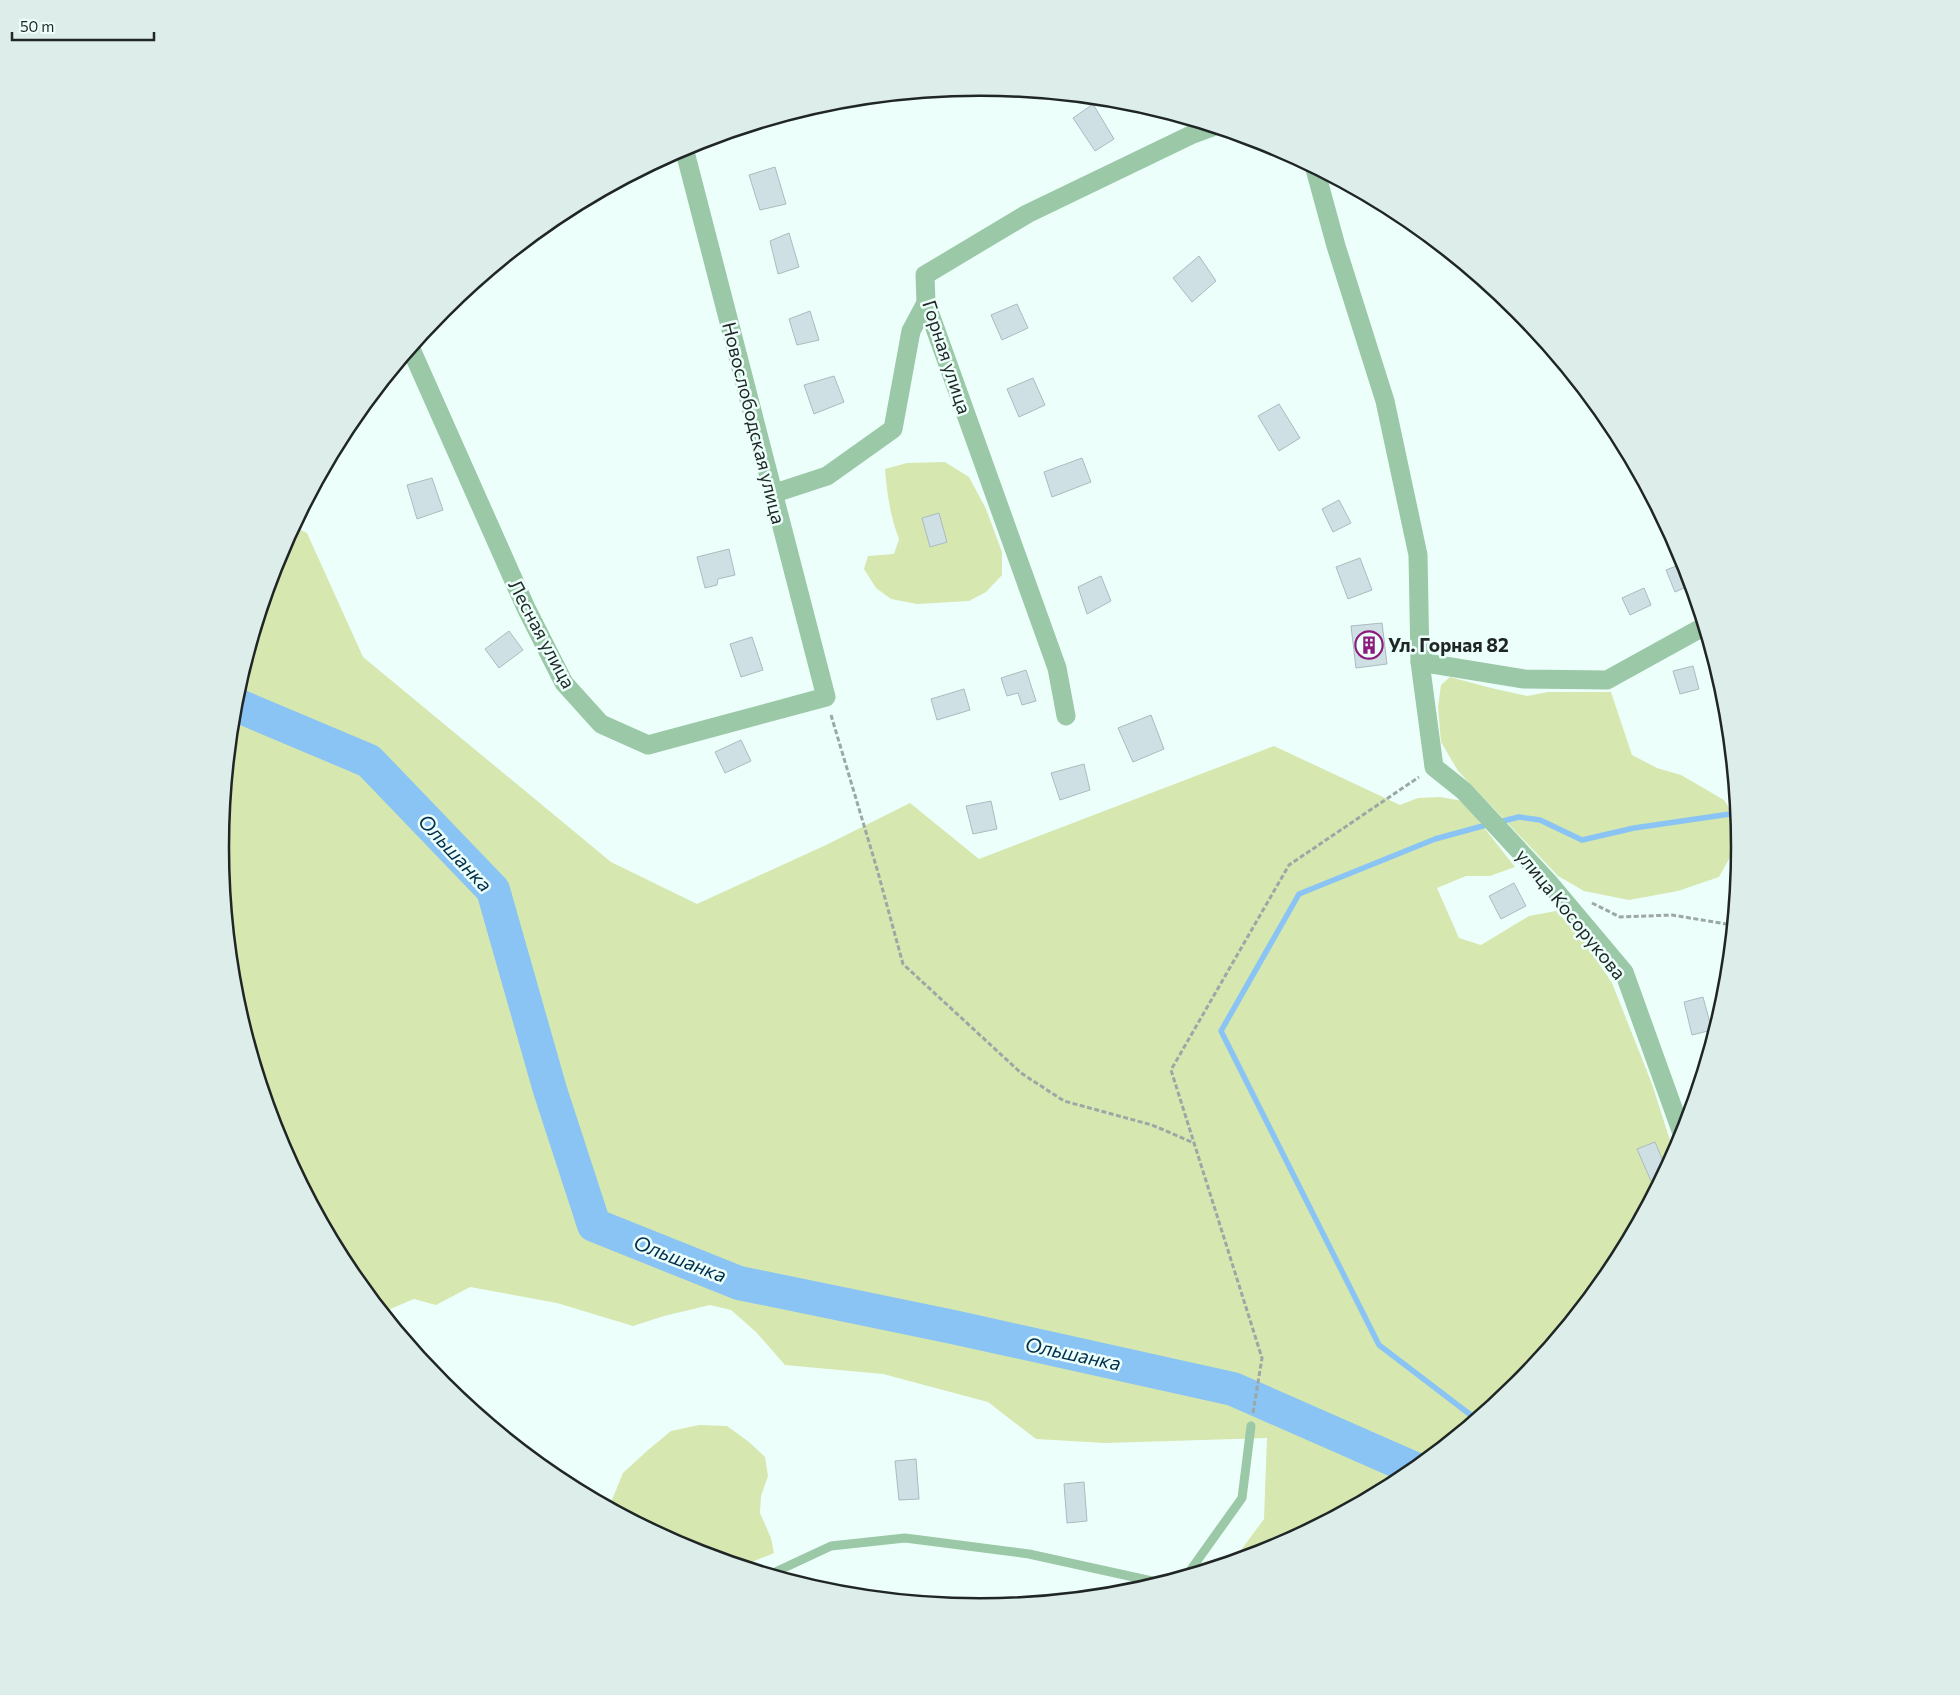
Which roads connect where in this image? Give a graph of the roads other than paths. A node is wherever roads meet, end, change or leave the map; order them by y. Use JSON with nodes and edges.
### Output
{"nodes":[{"id":1,"x":1203,"y":130,"type":"edge"},
{"id":2,"x":686,"y":156,"type":"edge"},
{"id":3,"x":1317,"y":177,"type":"edge"},
{"id":4,"x":926,"y":303,"type":"junction"},
{"id":5,"x":413,"y":354,"type":"edge"},
{"id":6,"x":772,"y":494,"type":"junction"},
{"id":7,"x":1698,"y":629,"type":"edge"},
{"id":8,"x":1420,"y":662,"type":"junction"},
{"id":9,"x":826,"y":697,"type":"joint"},
{"id":10,"x":1066,"y":716,"type":"dead end"},
{"id":11,"x":1678,"y":1123,"type":"edge"},
{"id":12,"x":1251,"y":1426,"type":"road end"},
{"id":13,"x":1192,"y":1568,"type":"edge"},
{"id":14,"x":778,"y":1571,"type":"edge"},
{"id":15,"x":1146,"y":1580,"type":"edge"}],
"edges":[{"from":1,"to":4,"type":"street","name":"Горная улица"},
{"from":2,"to":6,"type":"street","name":"Новослободская улица"},
{"from":3,"to":8,"type":"street"},
{"from":4,"to":6,"type":"street"},
{"from":4,"to":10,"type":"street","name":"Горная улица"},
{"from":5,"to":9,"type":"street","name":"Лесная улица"},
{"from":6,"to":9,"type":"street","name":"Новослободская улица"},
{"from":7,"to":8,"type":"street"},
{"from":8,"to":11,"type":"street","name":"улица Косорукова"},
{"from":12,"to":13,"type":"lane"},
{"from":14,"to":15,"type":"lane"}]}
